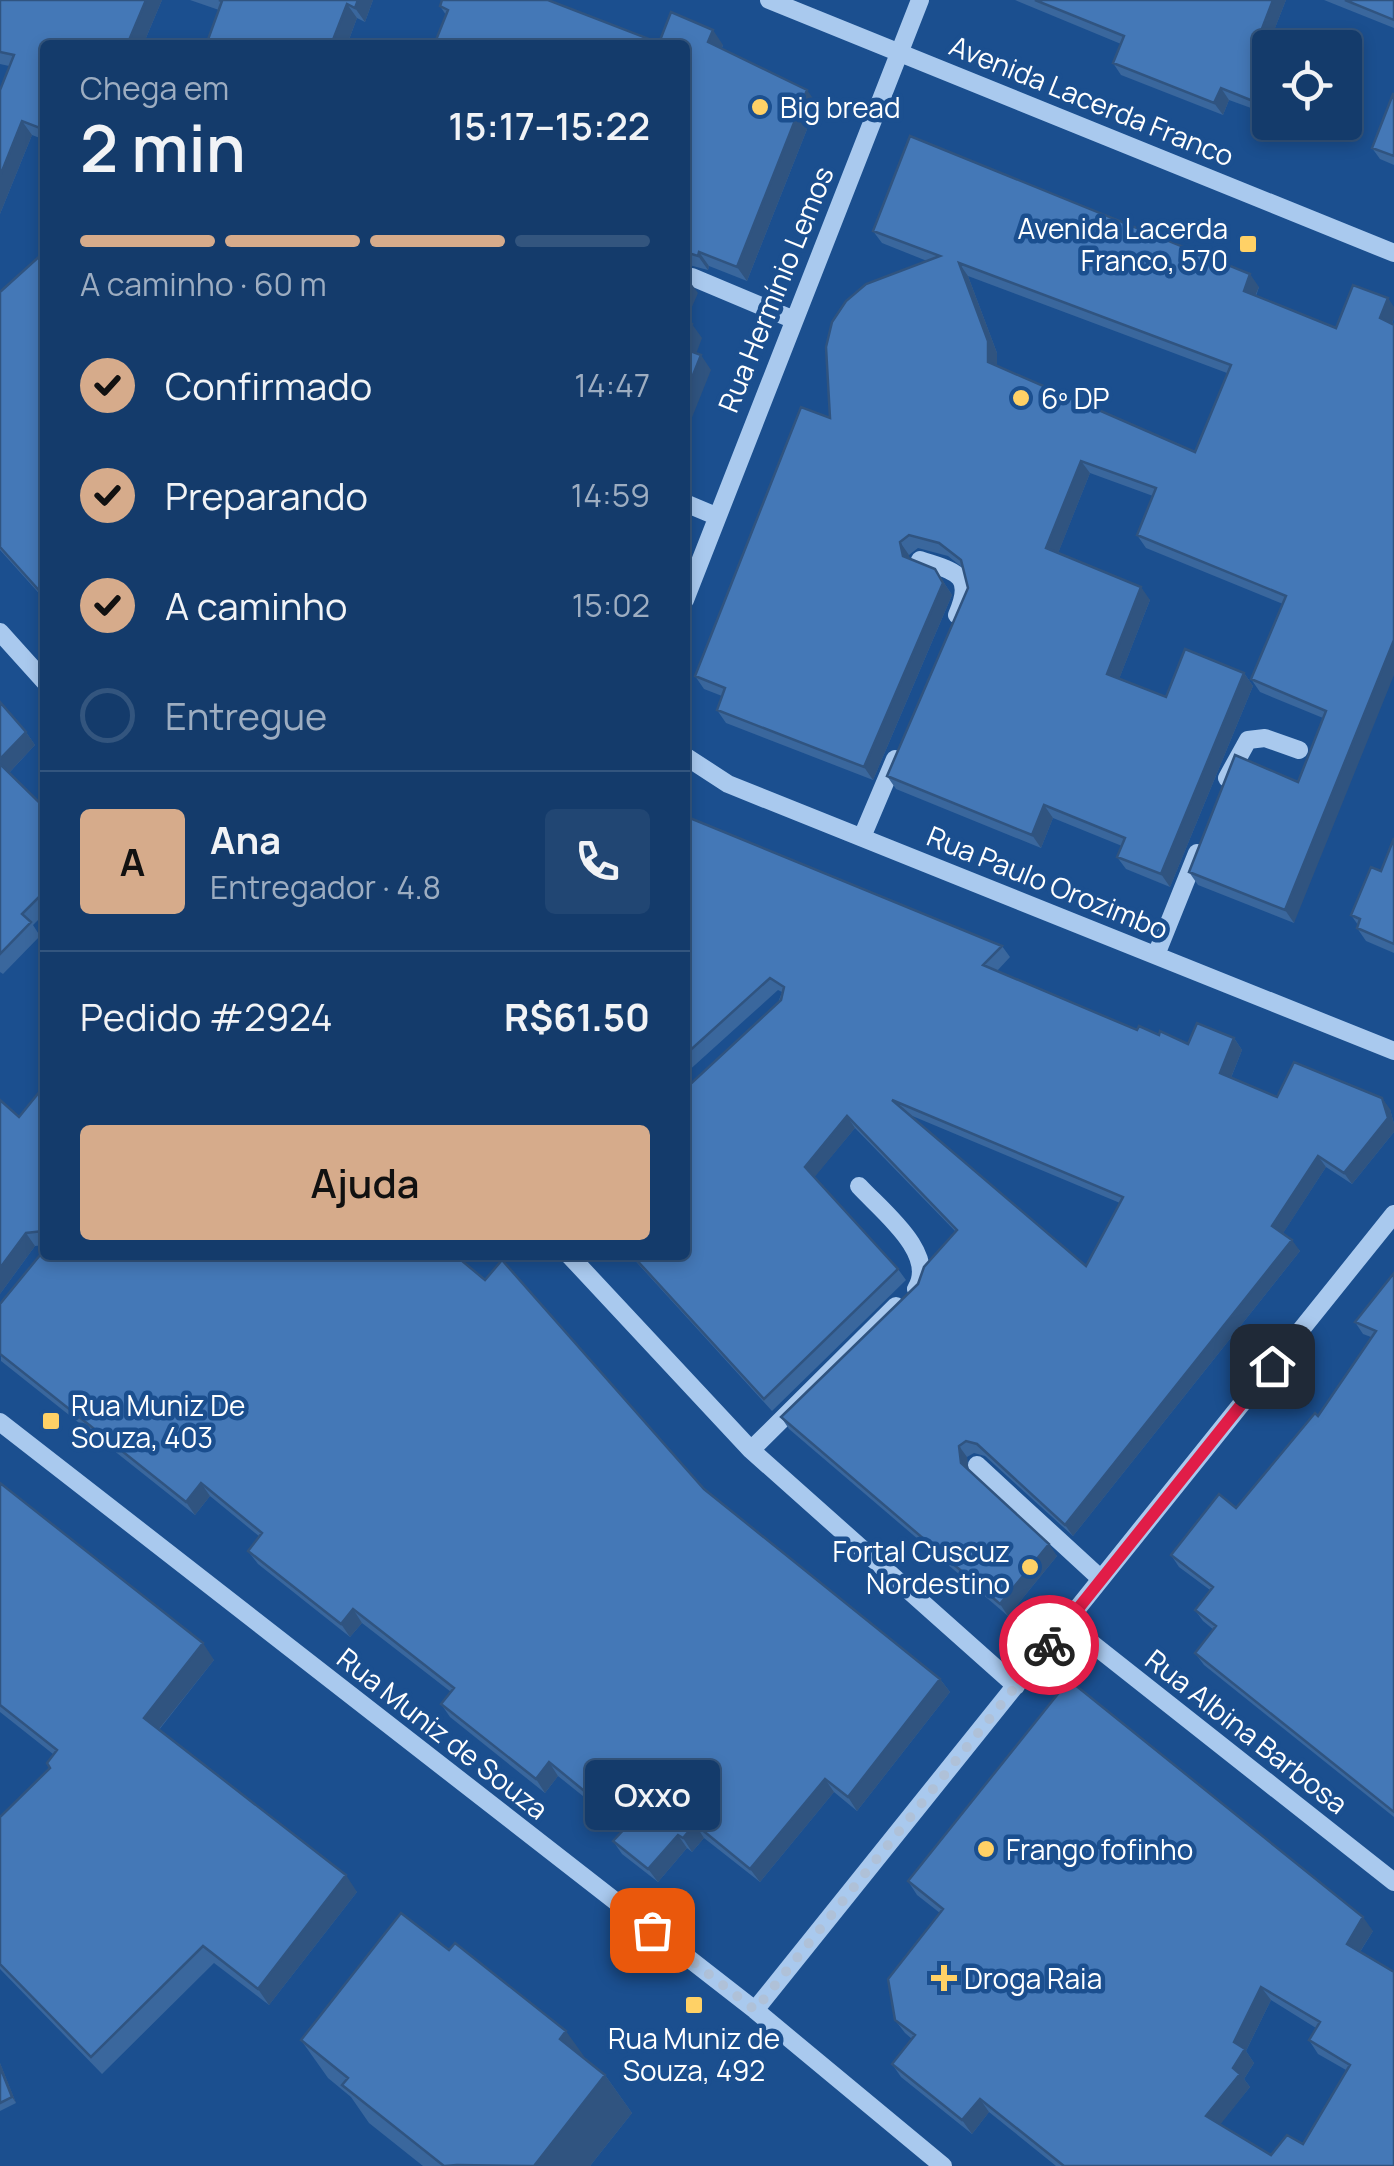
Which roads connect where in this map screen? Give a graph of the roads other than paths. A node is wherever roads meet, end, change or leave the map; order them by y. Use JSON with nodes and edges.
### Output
{"nodes":[{"id":1,"x":769,"y":0,"type":"edge"},
{"id":2,"x":920,"y":0,"type":"edge"},
{"id":3,"x":900,"y":51,"type":"junction"},
{"id":4,"x":1394,"y":252,"type":"edge"},
{"id":5,"x":692,"y":277,"type":"edge"},
{"id":6,"x":792,"y":319,"type":"junction"},
{"id":7,"x":690,"y":505,"type":"edge"},
{"id":8,"x":716,"y":516,"type":"junction"},
{"id":9,"x":920,"y":560,"type":"edge"},
{"id":10,"x":690,"y":586,"type":"edge"},
{"id":11,"x":950,"y":631,"type":"edge"},
{"id":12,"x":0,"y":632,"type":"edge"},
{"id":13,"x":40,"y":676,"type":"edge"},
{"id":14,"x":906,"y":734,"type":"edge"},
{"id":15,"x":1299,"y":750,"type":"dead end"},
{"id":16,"x":690,"y":759,"type":"edge"},
{"id":17,"x":1222,"y":790,"type":"edge"},
{"id":18,"x":1208,"y":826,"type":"edge"},
{"id":19,"x":862,"y":836,"type":"junction"},
{"id":20,"x":1156,"y":955,"type":"junction"},
{"id":21,"x":1394,"y":1050,"type":"edge"},
{"id":22,"x":859,"y":1186,"type":"dead end"},
{"id":23,"x":1394,"y":1214,"type":"edge"},
{"id":24,"x":574,"y":1260,"type":"edge"},
{"id":25,"x":0,"y":1422,"type":"edge"},
{"id":26,"x":751,"y":1450,"type":"junction"},
{"id":27,"x":977,"y":1465,"type":"edge"},
{"id":28,"x":1101,"y":1579,"type":"junction"},
{"id":29,"x":1066,"y":1622,"type":"junction"},
{"id":30,"x":1016,"y":1686,"type":"junction"},
{"id":31,"x":1394,"y":1882,"type":"edge"},
{"id":32,"x":755,"y":2010,"type":"junction"},
{"id":33,"x":943,"y":2166,"type":"edge"}],
"edges":[{"from":1,"to":3,"type":"street","name":"Avenida Lacerda Franco"},
{"from":2,"to":3,"type":"street","name":"Rua Hermínio Lemos"},
{"from":3,"to":4,"type":"street","name":"Avenida Lacerda Franco"},
{"from":3,"to":6,"type":"street","name":"Rua Hermínio Lemos"},
{"from":5,"to":6,"type":"street"},
{"from":6,"to":8,"type":"street","name":"Rua Hermínio Lemos"},
{"from":7,"to":8,"type":"street"},
{"from":8,"to":10,"type":"street","name":"Rua Hermínio Lemos"},
{"from":9,"to":11,"type":"street"},
{"from":12,"to":13,"type":"street"},
{"from":14,"to":19,"type":"street"},
{"from":15,"to":17,"type":"street"},
{"from":16,"to":19,"type":"street","name":"Rua Paulo Orozimbo"},
{"from":18,"to":20,"type":"street"},
{"from":19,"to":20,"type":"street","name":"Rua Paulo Orozimbo"},
{"from":20,"to":21,"type":"street","name":"Rua Paulo Orozimbo"},
{"from":22,"to":26,"type":"street"},
{"from":23,"to":28,"type":"street"},
{"from":24,"to":26,"type":"street"},
{"from":25,"to":32,"type":"street","name":"Rua Muniz de Souza"},
{"from":26,"to":30,"type":"street"},
{"from":27,"to":28,"type":"street"},
{"from":28,"to":29,"type":"street"},
{"from":29,"to":30,"type":"street"},
{"from":29,"to":31,"type":"street","name":"Rua Albina Barbosa"},
{"from":30,"to":32,"type":"street"},
{"from":32,"to":33,"type":"street","name":"Rua Muniz de Souza"}]}
